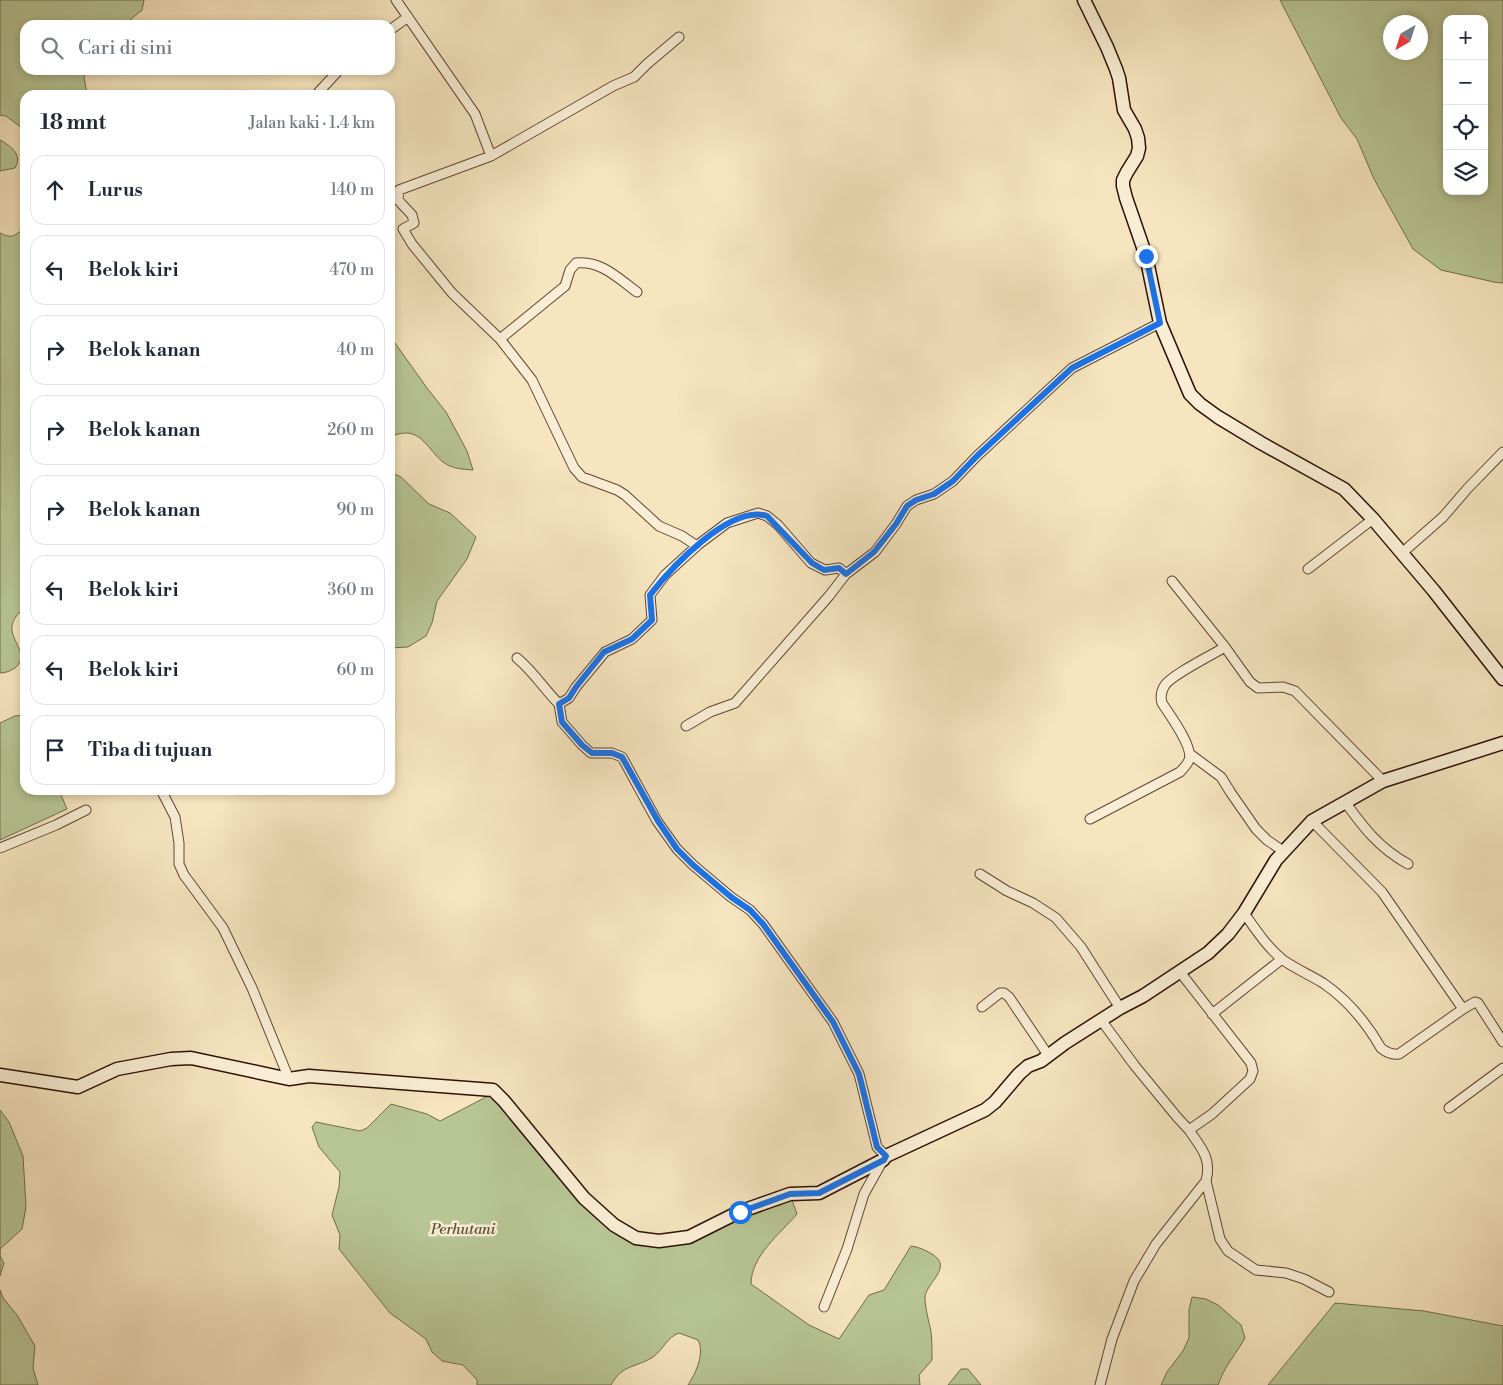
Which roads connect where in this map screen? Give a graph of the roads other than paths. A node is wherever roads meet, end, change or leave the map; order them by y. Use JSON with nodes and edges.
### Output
{"nodes":[{"id":1,"x":396,"y":0,"type":"edge"},
{"id":2,"x":1084,"y":0,"type":"edge"},
{"id":3,"x":408,"y":17,"type":"junction"},
{"id":4,"x":395,"y":26,"type":"edge"},
{"id":5,"x":679,"y":37,"type":"dead end"},
{"id":6,"x":334,"y":75,"type":"edge"},
{"id":7,"x":321,"y":90,"type":"edge"},
{"id":8,"x":491,"y":156,"type":"junction"},
{"id":9,"x":637,"y":292,"type":"dead end"},
{"id":10,"x":1160,"y":323,"type":"junction"},
{"id":11,"x":500,"y":339,"type":"junction"},
{"id":12,"x":1503,"y":452,"type":"edge"},
{"id":13,"x":1373,"y":519,"type":"junction"},
{"id":14,"x":697,"y":546,"type":"junction"},
{"id":15,"x":1402,"y":554,"type":"junction"},
{"id":16,"x":1308,"y":569,"type":"dead end"},
{"id":17,"x":846,"y":574,"type":"junction"},
{"id":18,"x":1172,"y":581,"type":"dead end"},
{"id":19,"x":1225,"y":647,"type":"junction"},
{"id":20,"x":517,"y":658,"type":"dead end"},
{"id":21,"x":1503,"y":679,"type":"edge"},
{"id":22,"x":559,"y":704,"type":"junction"},
{"id":23,"x":686,"y":726,"type":"dead end"},
{"id":24,"x":1503,"y":743,"type":"edge"},
{"id":25,"x":1190,"y":754,"type":"junction"},
{"id":26,"x":1383,"y":781,"type":"junction"},
{"id":27,"x":164,"y":795,"type":"edge"},
{"id":28,"x":1345,"y":802,"type":"junction"},
{"id":29,"x":86,"y":810,"type":"dead end"},
{"id":30,"x":1090,"y":819,"type":"dead end"},
{"id":31,"x":1312,"y":821,"type":"junction"},
{"id":32,"x":0,"y":848,"type":"edge"},
{"id":33,"x":1283,"y":851,"type":"junction"},
{"id":34,"x":1408,"y":864,"type":"dead end"},
{"id":35,"x":980,"y":874,"type":"dead end"},
{"id":36,"x":1244,"y":913,"type":"junction"},
{"id":37,"x":1282,"y":959,"type":"junction"},
{"id":38,"x":1180,"y":972,"type":"junction"},
{"id":39,"x":982,"y":1007,"type":"dead end"},
{"id":40,"x":1120,"y":1008,"type":"junction"},
{"id":41,"x":1463,"y":1009,"type":"junction"},
{"id":42,"x":1212,"y":1014,"type":"junction"},
{"id":43,"x":1101,"y":1020,"type":"junction"},
{"id":44,"x":1503,"y":1042,"type":"edge"},
{"id":45,"x":1048,"y":1055,"type":"junction"},
{"id":46,"x":1503,"y":1068,"type":"edge"},
{"id":47,"x":0,"y":1075,"type":"edge"},
{"id":48,"x":289,"y":1079,"type":"junction"},
{"id":49,"x":1449,"y":1108,"type":"dead end"},
{"id":50,"x":1190,"y":1130,"type":"junction"},
{"id":51,"x":885,"y":1158,"type":"junction"},
{"id":52,"x":1206,"y":1181,"type":"junction"},
{"id":53,"x":1329,"y":1292,"type":"dead end"},
{"id":54,"x":824,"y":1307,"type":"dead end"},
{"id":55,"x":1100,"y":1385,"type":"edge"}],
"edges":[{"from":1,"to":3,"type":"street"},
{"from":2,"to":10,"type":"street"},
{"from":3,"to":4,"type":"street"},
{"from":3,"to":8,"type":"street"},
{"from":5,"to":8,"type":"street"},
{"from":6,"to":7,"type":"street"},
{"from":8,"to":11,"type":"street"},
{"from":9,"to":11,"type":"street"},
{"from":10,"to":13,"type":"street"},
{"from":10,"to":17,"type":"street"},
{"from":11,"to":14,"type":"street"},
{"from":12,"to":15,"type":"street"},
{"from":13,"to":15,"type":"street"},
{"from":13,"to":16,"type":"street"},
{"from":14,"to":17,"type":"street"},
{"from":14,"to":22,"type":"street"},
{"from":15,"to":21,"type":"street"},
{"from":17,"to":23,"type":"street"},
{"from":18,"to":19,"type":"street"},
{"from":19,"to":25,"type":"street"},
{"from":19,"to":26,"type":"street"},
{"from":20,"to":22,"type":"street"},
{"from":22,"to":51,"type":"street"},
{"from":24,"to":26,"type":"street"},
{"from":25,"to":30,"type":"street"},
{"from":25,"to":33,"type":"street"},
{"from":26,"to":28,"type":"street"},
{"from":27,"to":48,"type":"street"},
{"from":28,"to":31,"type":"street"},
{"from":28,"to":34,"type":"street"},
{"from":29,"to":32,"type":"street"},
{"from":31,"to":33,"type":"street"},
{"from":31,"to":41,"type":"street"},
{"from":33,"to":36,"type":"street"},
{"from":35,"to":40,"type":"street"},
{"from":36,"to":37,"type":"street"},
{"from":36,"to":38,"type":"street"},
{"from":37,"to":41,"type":"street"},
{"from":37,"to":42,"type":"street"},
{"from":38,"to":40,"type":"street"},
{"from":38,"to":42,"type":"street"},
{"from":39,"to":45,"type":"street"},
{"from":40,"to":43,"type":"street"},
{"from":41,"to":44,"type":"street"},
{"from":42,"to":50,"type":"street"},
{"from":43,"to":45,"type":"street"},
{"from":43,"to":50,"type":"street"},
{"from":45,"to":51,"type":"street"},
{"from":46,"to":49,"type":"street"},
{"from":47,"to":48,"type":"street"},
{"from":48,"to":51,"type":"street"},
{"from":50,"to":52,"type":"street"},
{"from":51,"to":54,"type":"street"},
{"from":52,"to":53,"type":"street"},
{"from":52,"to":55,"type":"street"}]}
